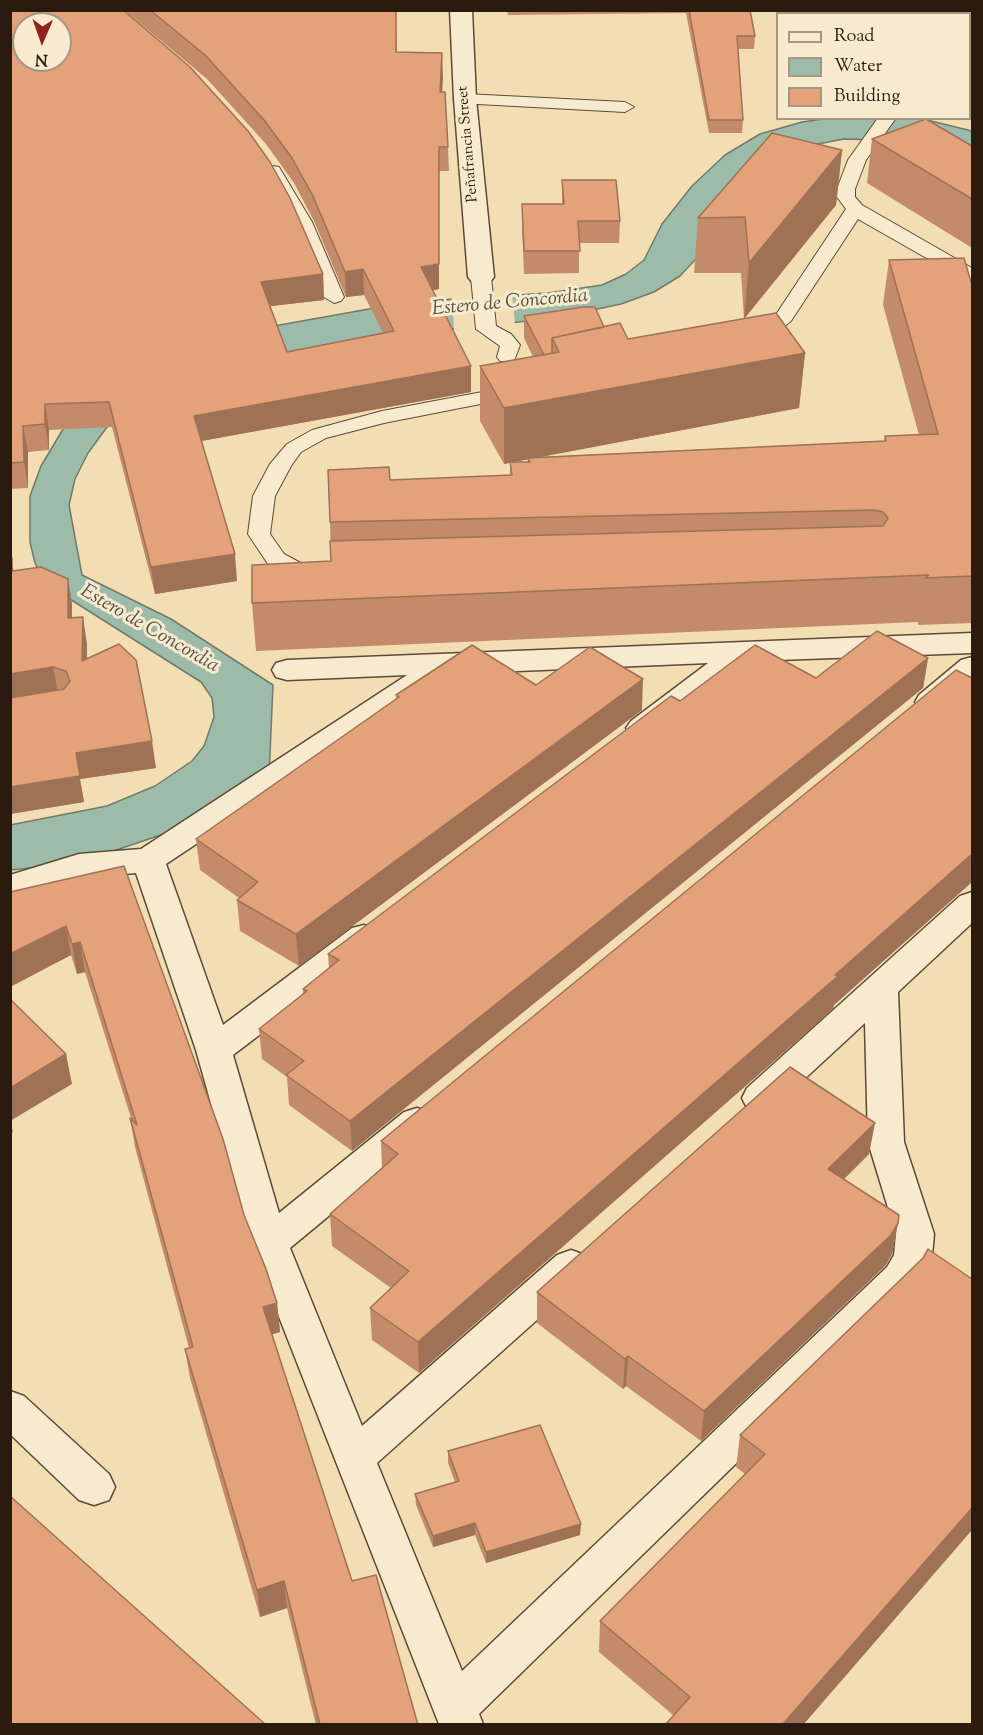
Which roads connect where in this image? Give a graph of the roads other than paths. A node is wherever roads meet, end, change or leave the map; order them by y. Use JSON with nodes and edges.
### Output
{"nodes":[{"id":1,"x":461,"y":10,"type":"edge"},
{"id":2,"x":465,"y":99,"type":"junction"},
{"id":3,"x":625,"y":107,"type":"dead end"},
{"id":4,"x":886,"y":120,"type":"edge"},
{"id":5,"x":264,"y":159,"type":"edge"},
{"id":6,"x":855,"y":209,"type":"junction"},
{"id":7,"x":972,"y":276,"type":"edge"},
{"id":8,"x":481,"y":281,"type":"joint"},
{"id":9,"x":334,"y":297,"type":"dead end"},
{"id":10,"x":730,"y":345,"type":"edge"},
{"id":11,"x":334,"y":578,"type":"edge"},
{"id":12,"x":972,"y":643,"type":"edge"},
{"id":13,"x":744,"y":651,"type":"junction"},
{"id":14,"x":443,"y":666,"type":"junction"},
{"id":15,"x":972,"y":667,"type":"edge"},
{"id":16,"x":287,"y":670,"type":"dead end"},
{"id":17,"x":908,"y":720,"type":"edge"},
{"id":18,"x":621,"y":743,"type":"edge"},
{"id":19,"x":148,"y":860,"type":"junction"},
{"id":20,"x":10,"y":886,"type":"edge"},
{"id":21,"x":972,"y":904,"type":"edge"},
{"id":22,"x":384,"y":921,"type":"edge"},
{"id":23,"x":881,"y":990,"type":"junction"},
{"id":24,"x":214,"y":1050,"type":"junction"},
{"id":25,"x":445,"y":1099,"type":"edge"},
{"id":26,"x":738,"y":1117,"type":"edge"},
{"id":27,"x":269,"y":1242,"type":"junction"},
{"id":28,"x":596,"y":1244,"type":"edge"},
{"id":29,"x":10,"y":1408,"type":"edge"},
{"id":30,"x":354,"y":1458,"type":"junction"},
{"id":31,"x":94,"y":1487,"type":"dead end"},
{"id":32,"x":458,"y":1716,"type":"edge"}],
"edges":[{"from":1,"to":2,"type":"street","name":"Peñafrancia Street"},
{"from":2,"to":3,"type":"lane"},
{"from":2,"to":8,"type":"street","name":"Peñafrancia Street"},
{"from":4,"to":6,"type":"lane"},
{"from":5,"to":9,"type":"lane"},
{"from":6,"to":7,"type":"lane"},
{"from":6,"to":10,"type":"lane"},
{"from":8,"to":11,"type":"lane"},
{"from":12,"to":13,"type":"street"},
{"from":13,"to":14,"type":"street"},
{"from":13,"to":18,"type":"street"},
{"from":14,"to":16,"type":"street"},
{"from":14,"to":19,"type":"street"},
{"from":15,"to":17,"type":"street"},
{"from":19,"to":20,"type":"street"},
{"from":19,"to":24,"type":"street"},
{"from":21,"to":23,"type":"street"},
{"from":22,"to":24,"type":"street"},
{"from":23,"to":26,"type":"street"},
{"from":23,"to":32,"type":"street"},
{"from":24,"to":27,"type":"street"},
{"from":25,"to":27,"type":"street"},
{"from":27,"to":30,"type":"street"},
{"from":28,"to":30,"type":"street"},
{"from":29,"to":31,"type":"street"},
{"from":30,"to":32,"type":"street"}]}
